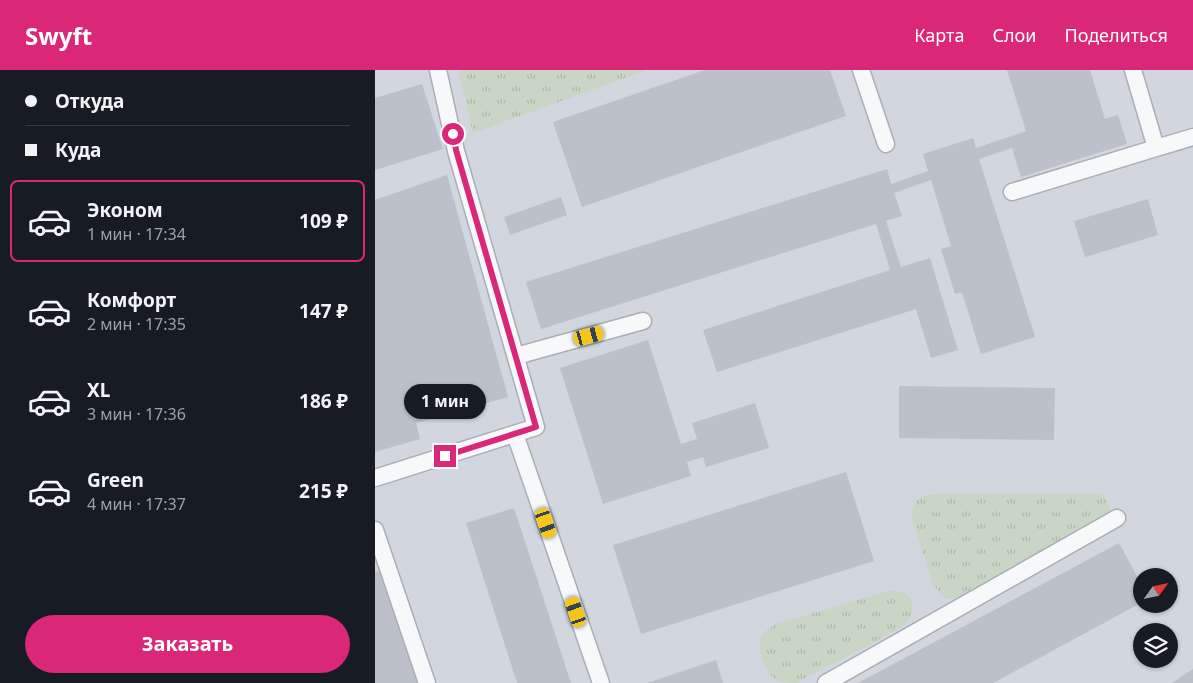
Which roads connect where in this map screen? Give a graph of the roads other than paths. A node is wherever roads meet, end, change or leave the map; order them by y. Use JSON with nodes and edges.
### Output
{"nodes":[{"id":1,"x":438,"y":70,"type":"edge"},
{"id":2,"x":861,"y":70,"type":"edge"},
{"id":3,"x":1133,"y":70,"type":"edge"},
{"id":4,"x":1193,"y":137,"type":"edge"},
{"id":5,"x":886,"y":144,"type":"dead end"},
{"id":6,"x":1156,"y":148,"type":"junction"},
{"id":7,"x":1012,"y":192,"type":"dead end"},
{"id":8,"x":643,"y":321,"type":"dead end"},
{"id":9,"x":516,"y":356,"type":"junction"},
{"id":10,"x":515,"y":434,"type":"junction"},
{"id":11,"x":375,"y":478,"type":"edge"},
{"id":12,"x":1117,"y":518,"type":"dead end"},
{"id":13,"x":375,"y":530,"type":"edge"},
{"id":14,"x":427,"y":683,"type":"edge"},
{"id":15,"x":601,"y":683,"type":"edge"},
{"id":16,"x":826,"y":683,"type":"edge"}],
"edges":[{"from":1,"to":9,"type":"lane"},
{"from":2,"to":5,"type":"lane"},
{"from":3,"to":6,"type":"lane"},
{"from":4,"to":6,"type":"lane"},
{"from":6,"to":7,"type":"lane"},
{"from":8,"to":9,"type":"lane"},
{"from":9,"to":10,"type":"lane"},
{"from":10,"to":11,"type":"lane"},
{"from":10,"to":15,"type":"lane"},
{"from":12,"to":16,"type":"lane"},
{"from":13,"to":14,"type":"lane"}]}
